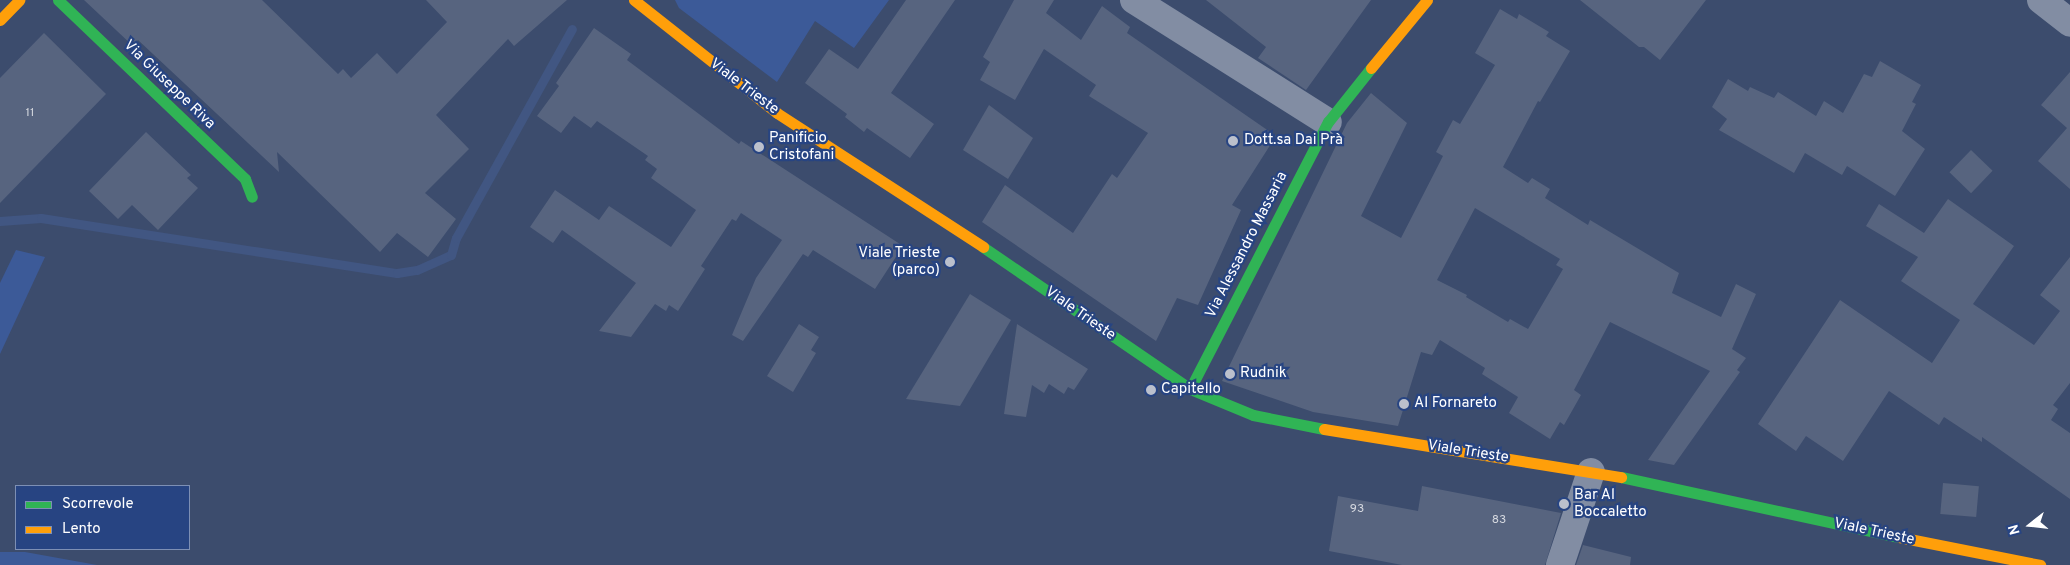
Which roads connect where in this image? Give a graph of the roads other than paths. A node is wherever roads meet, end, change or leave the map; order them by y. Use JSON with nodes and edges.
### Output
{"nodes":[{"id":1,"x":20,"y":0,"type":"edge"},
{"id":2,"x":58,"y":0,"type":"edge"},
{"id":3,"x":634,"y":0,"type":"edge"},
{"id":4,"x":1134,"y":0,"type":"edge"},
{"id":5,"x":1427,"y":0,"type":"edge"},
{"id":6,"x":2041,"y":0,"type":"edge"},
{"id":7,"x":0,"y":20,"type":"edge"},
{"id":8,"x":2070,"y":23,"type":"edge"},
{"id":9,"x":1328,"y":122,"type":"junction"},
{"id":10,"x":252,"y":197,"type":"dead end"},
{"id":11,"x":1190,"y":389,"type":"junction"},
{"id":12,"x":1592,"y":472,"type":"junction"},
{"id":13,"x":1560,"y":565,"type":"edge"},
{"id":14,"x":2040,"y":565,"type":"edge"}],
"edges":[{"from":1,"to":7,"type":"main road"},
{"from":2,"to":10,"type":"main road","name":"Via Giuseppe Riva"},
{"from":3,"to":11,"type":"main road","name":"Viale Trieste"},
{"from":4,"to":9,"type":"street"},
{"from":5,"to":9,"type":"main road","name":"Via Alessandro Massaria"},
{"from":6,"to":8,"type":"street"},
{"from":9,"to":11,"type":"main road","name":"Via Alessandro Massaria"},
{"from":11,"to":12,"type":"main road","name":"Viale Trieste"},
{"from":12,"to":13,"type":"street"},
{"from":12,"to":14,"type":"main road","name":"Viale Trieste"}]}
